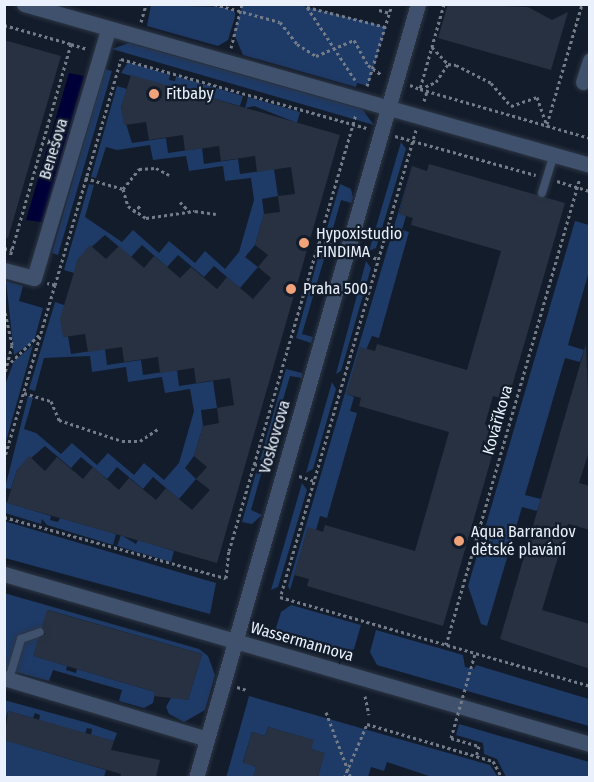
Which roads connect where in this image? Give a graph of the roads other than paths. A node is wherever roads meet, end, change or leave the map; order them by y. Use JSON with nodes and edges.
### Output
{"nodes":[{"id":1,"x":24,"y":4,"type":"edge"},
{"id":2,"x":418,"y":4,"type":"edge"},
{"id":3,"x":108,"y":30,"type":"junction"},
{"id":4,"x":590,"y":60,"type":"edge"},
{"id":5,"x":583,"y":82,"type":"dead end"},
{"id":6,"x":389,"y":107,"type":"junction"},
{"id":7,"x":554,"y":154,"type":"junction"},
{"id":8,"x":585,"y":167,"type":"edge"},
{"id":9,"x":542,"y":193,"type":"dead end"},
{"id":10,"x":5,"y":270,"type":"edge"},
{"id":11,"x":4,"y":574,"type":"edge"},
{"id":12,"x":40,"y":632,"type":"dead end"},
{"id":13,"x":235,"y":641,"type":"junction"},
{"id":14,"x":7,"y":679,"type":"edge"},
{"id":15,"x":207,"y":739,"type":"junction"},
{"id":16,"x":590,"y":744,"type":"edge"},
{"id":17,"x":196,"y":777,"type":"edge"}],
"edges":[{"from":1,"to":3,"type":"street"},
{"from":2,"to":6,"type":"street","name":"Voskovcova"},
{"from":3,"to":6,"type":"street"},
{"from":3,"to":10,"type":"street","name":"Benešova"},
{"from":4,"to":5,"type":"street"},
{"from":6,"to":7,"type":"street"},
{"from":6,"to":13,"type":"street","name":"Voskovcova"},
{"from":7,"to":8,"type":"street"},
{"from":7,"to":9,"type":"lane"},
{"from":11,"to":13,"type":"street","name":"Wassermannova"},
{"from":12,"to":14,"type":"lane"},
{"from":13,"to":15,"type":"street","name":"Voskovcova"},
{"from":13,"to":16,"type":"street","name":"Wassermannova"},
{"from":14,"to":15,"type":"street"},
{"from":15,"to":17,"type":"street","name":"Voskovcova"}]}
